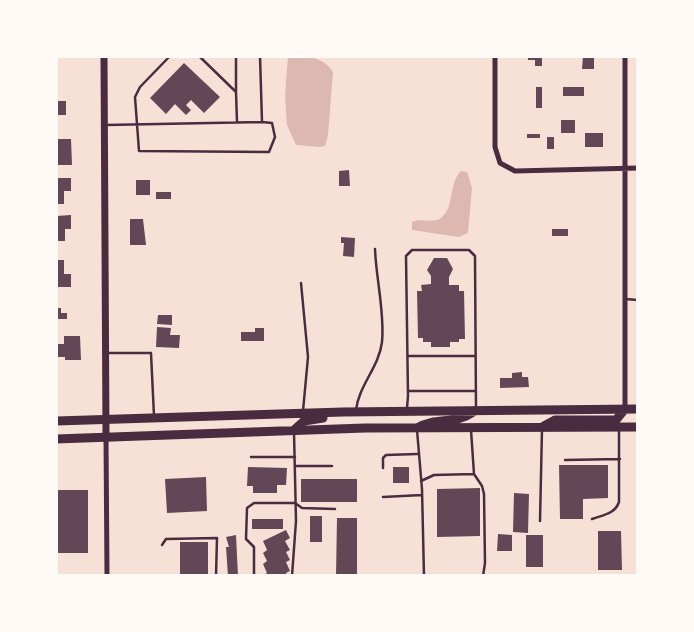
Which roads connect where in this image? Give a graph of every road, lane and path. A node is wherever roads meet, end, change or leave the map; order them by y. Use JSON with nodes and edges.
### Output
{"nodes":[{"id":1,"x":104,"y":56,"type":"edge"},
{"id":2,"x":170,"y":56,"type":"edge"},
{"id":3,"x":199,"y":56,"type":"edge"},
{"id":4,"x":236,"y":56,"type":"edge"},
{"id":5,"x":260,"y":56,"type":"edge"},
{"id":6,"x":495,"y":56,"type":"edge"},
{"id":7,"x":625,"y":56,"type":"edge"},
{"id":8,"x":236,"y":92,"type":"junction"},
{"id":9,"x":237,"y":122,"type":"junction"},
{"id":10,"x":262,"y":122,"type":"junction"},
{"id":11,"x":136,"y":124,"type":"junction"},
{"id":12,"x":104,"y":125,"type":"junction"},
{"id":13,"x":626,"y":168,"type":"junction"},
{"id":14,"x":638,"y":168,"type":"edge"},
{"id":15,"x":375,"y":249,"type":"dead end"},
{"id":16,"x":301,"y":283,"type":"dead end"},
{"id":17,"x":625,"y":299,"type":"junction"},
{"id":18,"x":638,"y":300,"type":"edge"},
{"id":19,"x":105,"y":353,"type":"junction"},
{"id":20,"x":408,"y":356,"type":"junction"},
{"id":21,"x":475,"y":356,"type":"junction"},
{"id":22,"x":408,"y":391,"type":"junction"},
{"id":23,"x":475,"y":391,"type":"junction"},
{"id":24,"x":625,"y":409,"type":"junction"},
{"id":25,"x":638,"y":409,"type":"edge"},
{"id":26,"x":476,"y":410,"type":"junction"},
{"id":27,"x":356,"y":411,"type":"junction"},
{"id":28,"x":407,"y":411,"type":"junction"},
{"id":29,"x":302,"y":413,"type":"junction"},
{"id":30,"x":154,"y":418,"type":"junction"},
{"id":31,"x":106,"y":420,"type":"junction"},
{"id":32,"x":56,"y":422,"type":"edge"},
{"id":33,"x":619,"y":427,"type":"junction"},
{"id":34,"x":638,"y":427,"type":"edge"},
{"id":35,"x":417,"y":428,"type":"junction"},
{"id":36,"x":471,"y":428,"type":"junction"},
{"id":37,"x":542,"y":428,"type":"junction"},
{"id":38,"x":294,"y":430,"type":"junction"},
{"id":39,"x":106,"y":437,"type":"junction"},
{"id":40,"x":56,"y":438,"type":"edge"},
{"id":41,"x":417,"y":454,"type":"junction"},
{"id":42,"x":251,"y":457,"type":"dead end"},
{"id":43,"x":295,"y":457,"type":"junction"},
{"id":44,"x":620,"y":459,"type":"junction"},
{"id":45,"x":565,"y":460,"type":"dead end"},
{"id":46,"x":295,"y":466,"type":"junction"},
{"id":47,"x":332,"y":466,"type":"dead end"},
{"id":48,"x":383,"y":468,"type":"dead end"},
{"id":49,"x":474,"y":474,"type":"junction"},
{"id":50,"x":421,"y":481,"type":"junction"},
{"id":51,"x":422,"y":496,"type":"junction"},
{"id":52,"x":383,"y":497,"type":"dead end"},
{"id":53,"x":295,"y":503,"type":"junction"},
{"id":54,"x":334,"y":509,"type":"dead end"},
{"id":55,"x":592,"y":519,"type":"dead end"},
{"id":56,"x":540,"y":521,"type":"dead end"},
{"id":57,"x":162,"y":545,"type":"dead end"},
{"id":58,"x":107,"y":576,"type":"edge"},
{"id":59,"x":216,"y":576,"type":"edge"},
{"id":60,"x":254,"y":576,"type":"edge"},
{"id":61,"x":292,"y":576,"type":"edge"},
{"id":62,"x":424,"y":576,"type":"edge"},
{"id":63,"x":483,"y":576,"type":"edge"}],
"edges":[{"from":1,"to":12,"type":"street"},
{"from":2,"to":11,"type":"lane"},
{"from":3,"to":8,"type":"lane"},
{"from":4,"to":8,"type":"lane"},
{"from":5,"to":10,"type":"lane"},
{"from":6,"to":13,"type":"street"},
{"from":7,"to":13,"type":"street"},
{"from":8,"to":9,"type":"lane"},
{"from":9,"to":10,"type":"lane"},
{"from":9,"to":11,"type":"lane"},
{"from":10,"to":11,"type":"lane"},
{"from":11,"to":12,"type":"lane"},
{"from":12,"to":19,"type":"street"},
{"from":13,"to":14,"type":"street"},
{"from":13,"to":17,"type":"street"},
{"from":15,"to":27,"type":"lane"},
{"from":16,"to":29,"type":"lane"},
{"from":17,"to":18,"type":"lane"},
{"from":17,"to":24,"type":"street"},
{"from":19,"to":30,"type":"lane"},
{"from":19,"to":31,"type":"street"},
{"from":20,"to":21,"type":"lane"},
{"from":20,"to":21,"type":"lane"},
{"from":20,"to":22,"type":"lane"},
{"from":21,"to":23,"type":"lane"},
{"from":22,"to":23,"type":"lane"},
{"from":22,"to":28,"type":"lane"},
{"from":23,"to":26,"type":"lane"},
{"from":24,"to":25,"type":"main road"},
{"from":24,"to":26,"type":"main road"},
{"from":24,"to":37,"type":"main road"},
{"from":26,"to":28,"type":"main road"},
{"from":26,"to":35,"type":"main road"},
{"from":27,"to":28,"type":"main road"},
{"from":27,"to":29,"type":"main road"},
{"from":27,"to":38,"type":"main road"},
{"from":29,"to":30,"type":"main road"},
{"from":30,"to":31,"type":"main road"},
{"from":31,"to":32,"type":"main road"},
{"from":31,"to":39,"type":"street"},
{"from":33,"to":34,"type":"main road"},
{"from":33,"to":37,"type":"main road"},
{"from":33,"to":44,"type":"lane"},
{"from":35,"to":36,"type":"main road"},
{"from":35,"to":38,"type":"main road"},
{"from":35,"to":41,"type":"lane"},
{"from":36,"to":37,"type":"main road"},
{"from":36,"to":49,"type":"lane"},
{"from":37,"to":56,"type":"lane"},
{"from":38,"to":39,"type":"main road"},
{"from":38,"to":43,"type":"lane"},
{"from":39,"to":40,"type":"main road"},
{"from":39,"to":58,"type":"street"},
{"from":41,"to":48,"type":"lane"},
{"from":41,"to":50,"type":"lane"},
{"from":42,"to":43,"type":"lane"},
{"from":43,"to":46,"type":"lane"},
{"from":44,"to":45,"type":"lane"},
{"from":44,"to":55,"type":"lane"},
{"from":46,"to":47,"type":"lane"},
{"from":46,"to":53,"type":"lane"},
{"from":49,"to":50,"type":"lane"},
{"from":49,"to":63,"type":"lane"},
{"from":50,"to":51,"type":"lane"},
{"from":51,"to":52,"type":"lane"},
{"from":51,"to":62,"type":"lane"},
{"from":53,"to":54,"type":"lane"},
{"from":53,"to":60,"type":"lane"},
{"from":53,"to":61,"type":"lane"},
{"from":57,"to":59,"type":"lane"}]}
